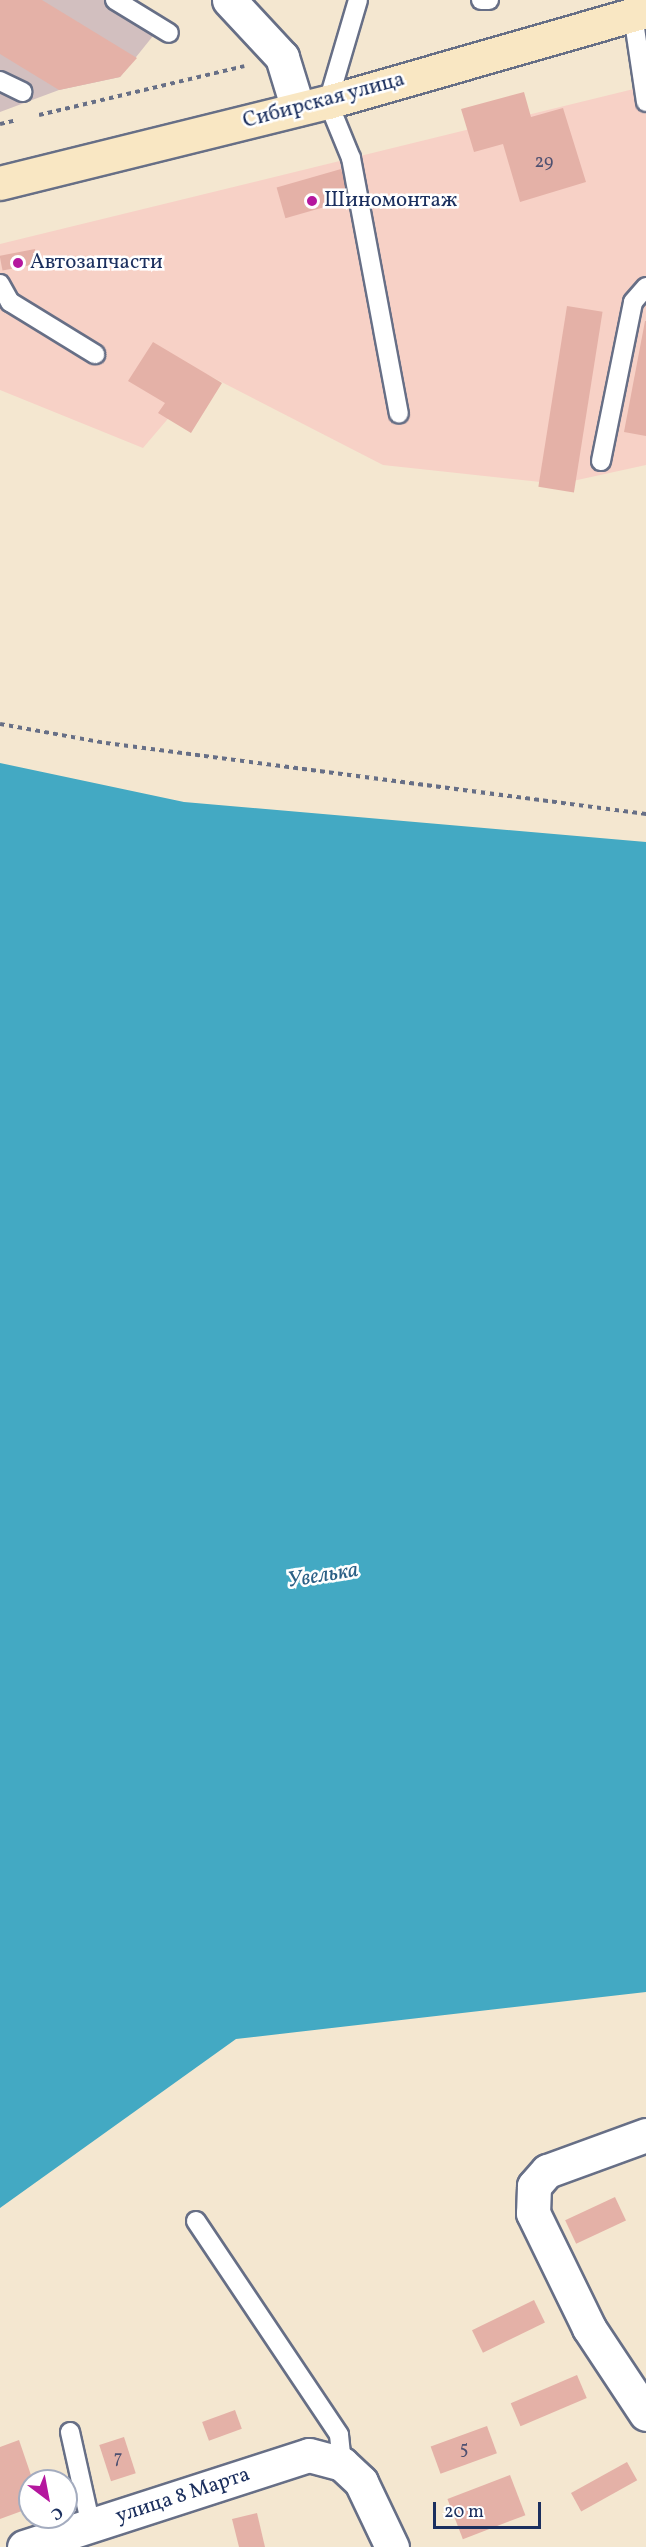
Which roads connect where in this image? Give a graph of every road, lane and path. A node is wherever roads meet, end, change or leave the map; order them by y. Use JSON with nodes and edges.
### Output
{"nodes":[{"id":1,"x":115,"y":0,"type":"edge"},
{"id":2,"x":229,"y":0,"type":"edge"},
{"id":3,"x":358,"y":0,"type":"edge"},
{"id":4,"x":481,"y":0,"type":"edge"},
{"id":5,"x":489,"y":0,"type":"edge"},
{"id":6,"x":640,"y":8,"type":"edge"},
{"id":7,"x":170,"y":33,"type":"dead end"},
{"id":8,"x":282,"y":57,"type":"junction"},
{"id":9,"x":0,"y":81,"type":"edge"},
{"id":10,"x":22,"y":92,"type":"dead end"},
{"id":11,"x":646,"y":102,"type":"edge"},
{"id":12,"x":313,"y":106,"type":"junction"},
{"id":13,"x":34,"y":116,"type":"dead end"},
{"id":14,"x":23,"y":119,"type":"dead end"},
{"id":15,"x":0,"y":124,"type":"edge"},
{"id":16,"x":0,"y":183,"type":"edge"},
{"id":17,"x":0,"y":284,"type":"edge"},
{"id":18,"x":646,"y":287,"type":"edge"},
{"id":19,"x":95,"y":354,"type":"dead end"},
{"id":20,"x":399,"y":414,"type":"dead end"},
{"id":21,"x":601,"y":461,"type":"dead end"},
{"id":22,"x":0,"y":724,"type":"edge"},
{"id":23,"x":646,"y":814,"type":"edge"},
{"id":24,"x":646,"y":2136,"type":"edge"},
{"id":25,"x":196,"y":2221,"type":"dead end"},
{"id":26,"x":646,"y":2414,"type":"edge"},
{"id":27,"x":70,"y":2432,"type":"dead end"},
{"id":28,"x":342,"y":2464,"type":"junction"},
{"id":29,"x":91,"y":2526,"type":"junction"},
{"id":30,"x":24,"y":2547,"type":"edge"},
{"id":31,"x":392,"y":2547,"type":"edge"}],
"edges":[{"from":1,"to":7,"type":"lane"},
{"from":2,"to":8,"type":"street"},
{"from":3,"to":12,"type":"lane"},
{"from":4,"to":5,"type":"lane"},
{"from":6,"to":11,"type":"lane"},
{"from":6,"to":12,"type":"street","name":"Сибирская улица"},
{"from":8,"to":12,"type":"street"},
{"from":8,"to":13,"type":"path"},
{"from":9,"to":10,"type":"lane"},
{"from":12,"to":16,"type":"street","name":"Сибирская улица"},
{"from":12,"to":20,"type":"lane"},
{"from":14,"to":15,"type":"path"},
{"from":17,"to":19,"type":"lane"},
{"from":18,"to":21,"type":"lane"},
{"from":22,"to":23,"type":"path"},
{"from":24,"to":26,"type":"street"},
{"from":25,"to":28,"type":"lane"},
{"from":27,"to":29,"type":"lane"},
{"from":28,"to":29,"type":"street","name":"улица 8 Марта"},
{"from":28,"to":31,"type":"street"},
{"from":29,"to":30,"type":"street","name":"улица 8 Марта"}]}
